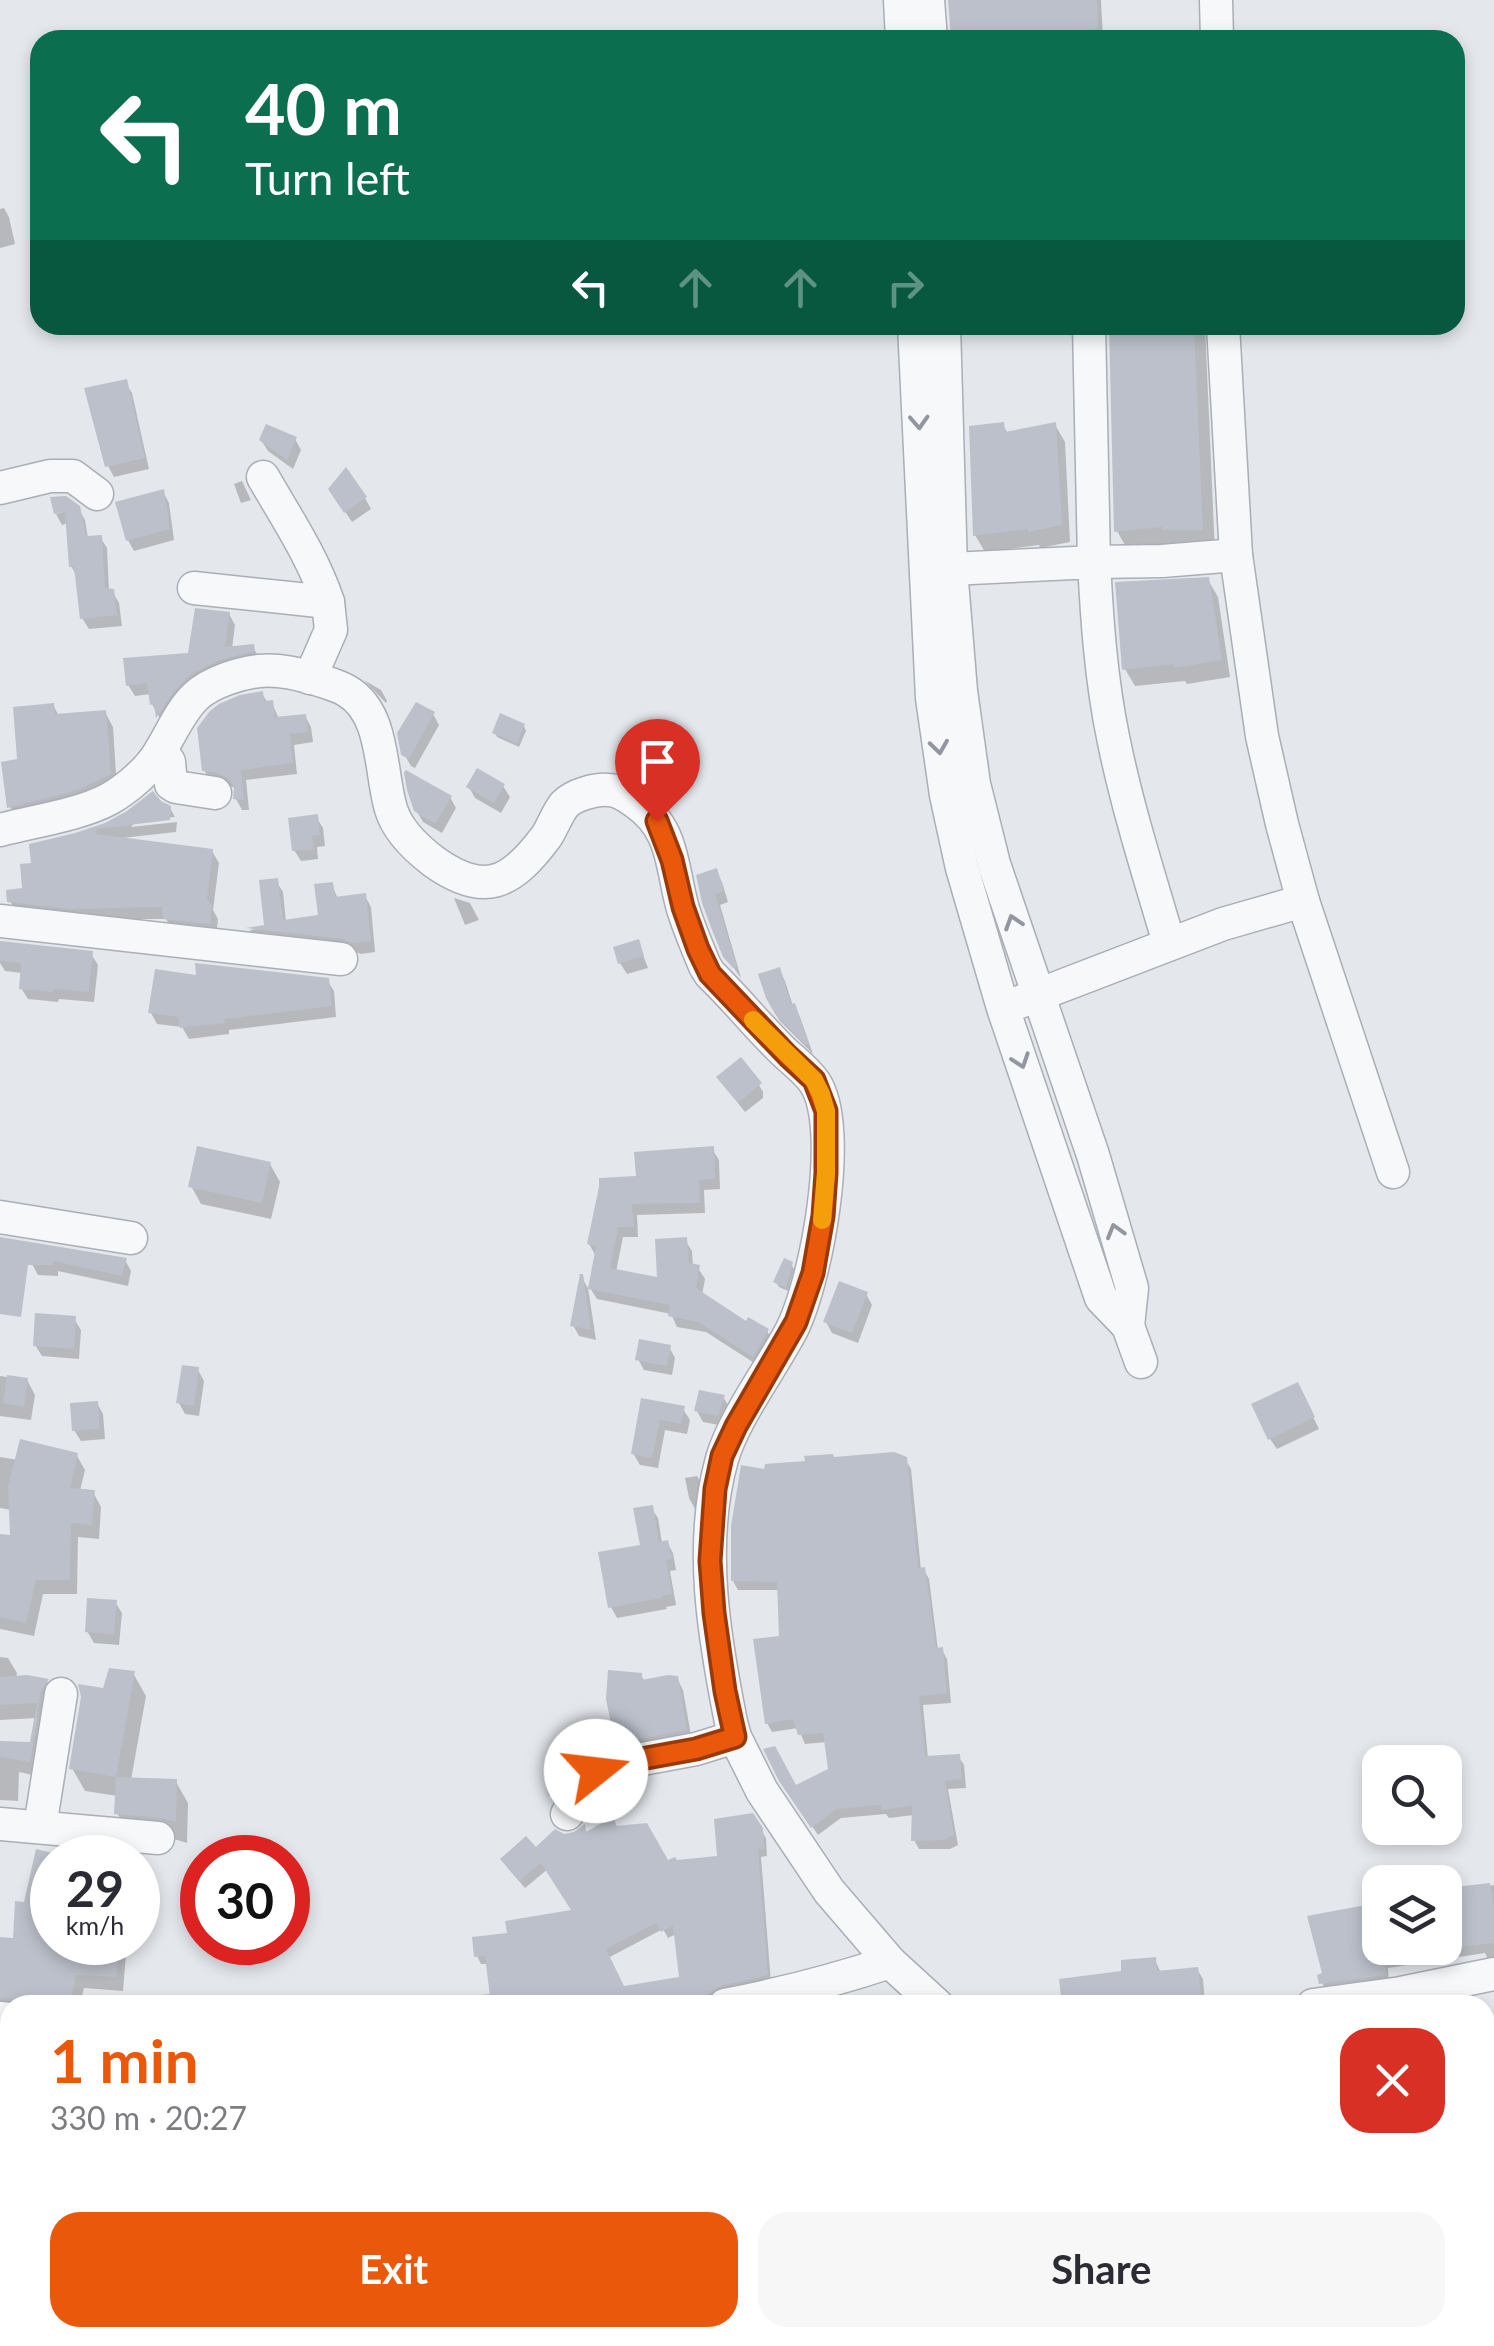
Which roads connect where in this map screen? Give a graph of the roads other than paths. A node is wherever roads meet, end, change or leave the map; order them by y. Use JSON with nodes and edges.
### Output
{"nodes":[{"id":1,"x":900,"y":0,"type":"edge"},
{"id":2,"x":928,"y":0,"type":"edge"},
{"id":3,"x":1216,"y":0,"type":"edge"},
{"id":4,"x":902,"y":30,"type":"edge"},
{"id":5,"x":930,"y":30,"type":"edge"},
{"id":6,"x":1217,"y":30,"type":"edge"},
{"id":7,"x":915,"y":335,"type":"edge"},
{"id":8,"x":944,"y":335,"type":"edge"},
{"id":9,"x":1089,"y":335,"type":"edge"},
{"id":10,"x":1223,"y":335,"type":"edge"},
{"id":11,"x":263,"y":476,"type":"dead end"},
{"id":12,"x":0,"y":488,"type":"edge"},
{"id":13,"x":97,"y":494,"type":"dead end"},
{"id":14,"x":1236,"y":555,"type":"junction"},
{"id":15,"x":1094,"y":562,"type":"junction"},
{"id":16,"x":938,"y":570,"type":"junction"},
{"id":17,"x":194,"y":588,"type":"dead end"},
{"id":18,"x":328,"y":602,"type":"junction"},
{"id":19,"x":310,"y":678,"type":"junction"},
{"id":20,"x":161,"y":750,"type":"junction"},
{"id":21,"x":960,"y":789,"type":"junction"},
{"id":22,"x":215,"y":792,"type":"dead end"},
{"id":23,"x":0,"y":830,"type":"edge"},
{"id":24,"x":1303,"y":901,"type":"junction"},
{"id":25,"x":0,"y":921,"type":"edge"},
{"id":26,"x":1169,"y":944,"type":"junction"},
{"id":27,"x":342,"y":960,"type":"dead end"},
{"id":28,"x":1037,"y":996,"type":"junction"},
{"id":29,"x":1003,"y":1008,"type":"junction"},
{"id":30,"x":1393,"y":1172,"type":"dead end"},
{"id":31,"x":0,"y":1217,"type":"edge"},
{"id":32,"x":131,"y":1238,"type":"dead end"},
{"id":33,"x":1128,"y":1326,"type":"junction"},
{"id":34,"x":1140,"y":1362,"type":"dead end"},
{"id":35,"x":61,"y":1694,"type":"dead end"},
{"id":36,"x":735,"y":1737,"type":"junction"},
{"id":37,"x":567,"y":1814,"type":"dead end"},
{"id":38,"x":0,"y":1824,"type":"edge"},
{"id":39,"x":40,"y":1827,"type":"junction"},
{"id":40,"x":126,"y":1835,"type":"edge"},
{"id":41,"x":890,"y":1962,"type":"junction"},
{"id":42,"x":1494,"y":1974,"type":"edge"},
{"id":43,"x":773,"y":1995,"type":"edge"},
{"id":44,"x":926,"y":1995,"type":"edge"},
{"id":45,"x":1381,"y":1995,"type":"edge"}],
"edges":[{"from":1,"to":4,"type":"street"},
{"from":2,"to":5,"type":"street"},
{"from":3,"to":6,"type":"street"},
{"from":7,"to":16,"type":"street","one_way":true},
{"from":8,"to":16,"type":"street"},
{"from":9,"to":15,"type":"street"},
{"from":10,"to":14,"type":"street"},
{"from":11,"to":18,"type":"street"},
{"from":12,"to":13,"type":"street"},
{"from":14,"to":15,"type":"street"},
{"from":14,"to":24,"type":"street"},
{"from":15,"to":16,"type":"street"},
{"from":15,"to":26,"type":"street"},
{"from":16,"to":21,"type":"street"},
{"from":17,"to":18,"type":"street"},
{"from":18,"to":19,"type":"street"},
{"from":19,"to":20,"type":"street"},
{"from":19,"to":36,"type":"street"},
{"from":20,"to":22,"type":"street"},
{"from":20,"to":23,"type":"street"},
{"from":28,"to":21,"type":"street","one_way":true},
{"from":21,"to":29,"type":"street"},
{"from":24,"to":26,"type":"street"},
{"from":24,"to":30,"type":"street"},
{"from":25,"to":27,"type":"street"},
{"from":26,"to":28,"type":"street"},
{"from":28,"to":29,"type":"street"},
{"from":33,"to":28,"type":"street","one_way":true},
{"from":29,"to":33,"type":"street","one_way":true},
{"from":31,"to":32,"type":"street"},
{"from":33,"to":34,"type":"street"},
{"from":35,"to":39,"type":"street"},
{"from":36,"to":37,"type":"street"},
{"from":36,"to":41,"type":"street"},
{"from":38,"to":39,"type":"street"},
{"from":39,"to":40,"type":"street"},
{"from":41,"to":43,"type":"street"},
{"from":41,"to":44,"type":"street"},
{"from":42,"to":45,"type":"street"}]}
